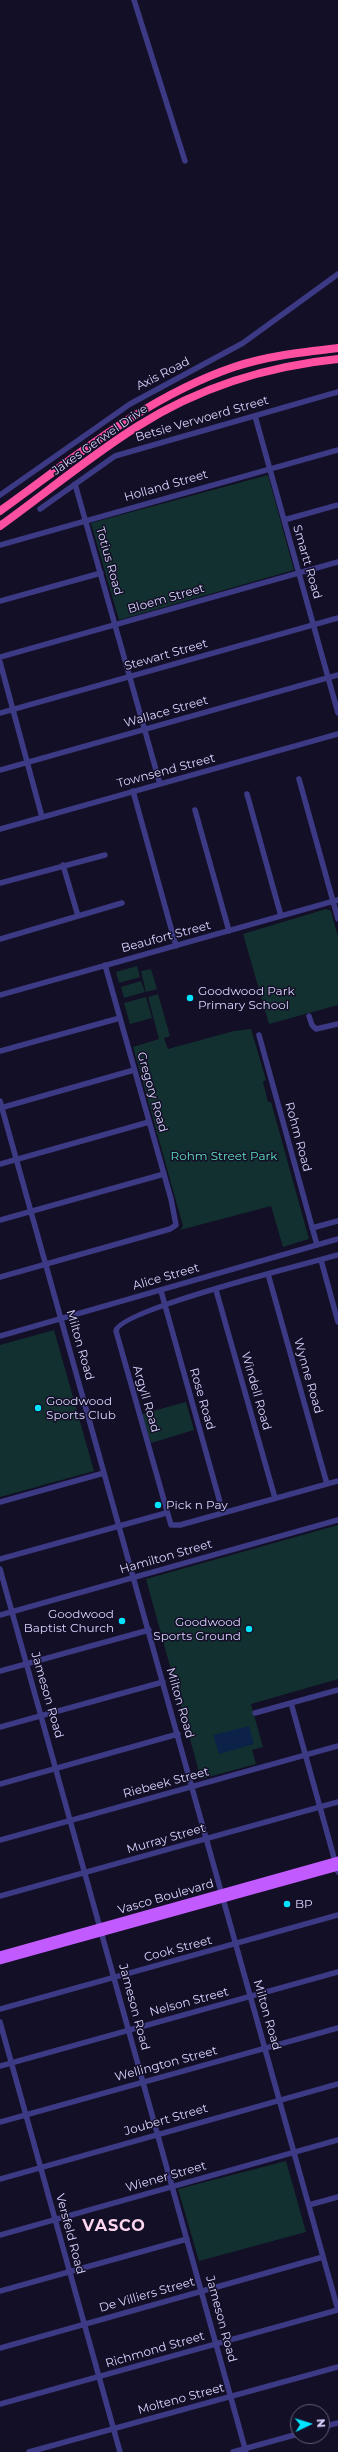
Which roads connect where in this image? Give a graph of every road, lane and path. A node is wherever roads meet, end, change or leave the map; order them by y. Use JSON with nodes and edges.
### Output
{"nodes":[{"id":1,"x":134,"y":0,"type":"edge"},
{"id":2,"x":185,"y":161,"type":"dead end"},
{"id":3,"x":338,"y":274,"type":"edge"},
{"id":4,"x":338,"y":348,"type":"edge"},
{"id":5,"x":338,"y":359,"type":"edge"},
{"id":6,"x":338,"y":392,"type":"edge"},
{"id":7,"x":255,"y":416,"type":"junction"},
{"id":8,"x":338,"y":450,"type":"edge"},
{"id":9,"x":270,"y":469,"type":"junction"},
{"id":10,"x":75,"y":484,"type":"junction"},
{"id":11,"x":0,"y":495,"type":"edge"},
{"id":12,"x":338,"y":505,"type":"edge"},
{"id":13,"x":40,"y":509,"type":"dead end"},
{"id":14,"x":0,"y":511,"type":"edge"},
{"id":15,"x":86,"y":520,"type":"junction"},
{"id":16,"x":284,"y":520,"type":"junction"},
{"id":17,"x":0,"y":526,"type":"edge"},
{"id":18,"x":0,"y":545,"type":"edge"},
{"id":19,"x":338,"y":562,"type":"edge"},
{"id":20,"x":100,"y":573,"type":"junction"},
{"id":21,"x":299,"y":573,"type":"junction"},
{"id":22,"x":0,"y":601,"type":"edge"},
{"id":23,"x":338,"y":618,"type":"edge"},
{"id":24,"x":116,"y":624,"type":"junction"},
{"id":25,"x":314,"y":625,"type":"junction"},
{"id":26,"x":0,"y":657,"type":"edge"},
{"id":27,"x":0,"y":662,"type":"edge"},
{"id":28,"x":338,"y":675,"type":"edge"},
{"id":29,"x":130,"y":677,"type":"junction"},
{"id":30,"x":328,"y":678,"type":"junction"},
{"id":31,"x":13,"y":710,"type":"junction"},
{"id":32,"x":0,"y":713,"type":"edge"},
{"id":33,"x":338,"y":713,"type":"edge"},
{"id":34,"x":145,"y":729,"type":"junction"},
{"id":35,"x":338,"y":734,"type":"edge"},
{"id":36,"x":27,"y":762,"type":"junction"},
{"id":37,"x":0,"y":770,"type":"edge"},
{"id":38,"x":299,"y":779,"type":"dead end"},
{"id":39,"x":160,"y":784,"type":"junction"},
{"id":40,"x":133,"y":791,"type":"junction"},
{"id":41,"x":247,"y":794,"type":"dead end"},
{"id":42,"x":195,"y":810,"type":"dead end"},
{"id":43,"x":42,"y":817,"type":"junction"},
{"id":44,"x":0,"y":829,"type":"edge"},
{"id":45,"x":105,"y":854,"type":"dead end"},
{"id":46,"x":63,"y":865,"type":"junction"},
{"id":47,"x":0,"y":883,"type":"edge"},
{"id":48,"x":336,"y":901,"type":"edge"},
{"id":49,"x":122,"y":903,"type":"dead end"},
{"id":50,"x":78,"y":916,"type":"junction"},
{"id":51,"x":282,"y":916,"type":"junction"},
{"id":52,"x":338,"y":919,"type":"edge"},
{"id":53,"x":229,"y":931,"type":"junction"},
{"id":54,"x":0,"y":938,"type":"edge"},
{"id":55,"x":176,"y":946,"type":"junction"},
{"id":56,"x":105,"y":965,"type":"junction"},
{"id":57,"x":0,"y":995,"type":"edge"},
{"id":58,"x":309,"y":1016,"type":"dead end"},
{"id":59,"x":120,"y":1018,"type":"junction"},
{"id":60,"x":338,"y":1024,"type":"edge"},
{"id":61,"x":259,"y":1035,"type":"dead end"},
{"id":62,"x":0,"y":1051,"type":"edge"},
{"id":63,"x":134,"y":1070,"type":"junction"},
{"id":64,"x":1,"y":1106,"type":"edge"},
{"id":65,"x":149,"y":1122,"type":"junction"},
{"id":66,"x":16,"y":1160,"type":"junction"},
{"id":67,"x":0,"y":1164,"type":"edge"},
{"id":68,"x":164,"y":1174,"type":"junction"},
{"id":69,"x":31,"y":1212,"type":"junction"},
{"id":70,"x":0,"y":1220,"type":"edge"},
{"id":71,"x":338,"y":1221,"type":"edge"},
{"id":72,"x":312,"y":1228,"type":"junction"},
{"id":73,"x":338,"y":1239,"type":"edge"},
{"id":74,"x":317,"y":1245,"type":"junction"},
{"id":75,"x":338,"y":1255,"type":"edge"},
{"id":76,"x":320,"y":1260,"type":"junction"},
{"id":77,"x":45,"y":1264,"type":"junction"},
{"id":78,"x":268,"y":1274,"type":"junction"},
{"id":79,"x":0,"y":1277,"type":"edge"},
{"id":80,"x":161,"y":1290,"type":"junction"},
{"id":81,"x":216,"y":1290,"type":"junction"},
{"id":82,"x":164,"y":1304,"type":"junction"},
{"id":83,"x":61,"y":1319,"type":"junction"},
{"id":84,"x":338,"y":1322,"type":"edge"},
{"id":85,"x":0,"y":1336,"type":"edge"},
{"id":86,"x":104,"y":1473,"type":"junction"},
{"id":87,"x":338,"y":1481,"type":"edge"},
{"id":88,"x":327,"y":1484,"type":"junction"},
{"id":89,"x":275,"y":1498,"type":"junction"},
{"id":90,"x":0,"y":1502,"type":"edge"},
{"id":91,"x":166,"y":1513,"type":"junction"},
{"id":92,"x":223,"y":1513,"type":"junction"},
{"id":93,"x":338,"y":1520,"type":"edge"},
{"id":94,"x":119,"y":1526,"type":"junction"},
{"id":95,"x":0,"y":1559,"type":"edge"},
{"id":96,"x":0,"y":1569,"type":"edge"},
{"id":97,"x":134,"y":1578,"type":"junction"},
{"id":98,"x":12,"y":1612,"type":"junction"},
{"id":99,"x":0,"y":1615,"type":"edge"},
{"id":100,"x":148,"y":1630,"type":"junction"},
{"id":101,"x":26,"y":1664,"type":"junction"},
{"id":102,"x":0,"y":1671,"type":"edge"},
{"id":103,"x":163,"y":1682,"type":"junction"},
{"id":104,"x":338,"y":1690,"type":"edge"},
{"id":105,"x":291,"y":1703,"type":"junction"},
{"id":106,"x":255,"y":1713,"type":"dead end"},
{"id":107,"x":42,"y":1716,"type":"junction"},
{"id":108,"x":0,"y":1727,"type":"edge"},
{"id":109,"x":178,"y":1734,"type":"junction"},
{"id":110,"x":338,"y":1746,"type":"edge"},
{"id":111,"x":306,"y":1755,"type":"junction"},
{"id":112,"x":55,"y":1768,"type":"junction"},
{"id":113,"x":0,"y":1784,"type":"edge"},
{"id":114,"x":193,"y":1787,"type":"junction"},
{"id":115,"x":338,"y":1802,"type":"edge"},
{"id":116,"x":320,"y":1807,"type":"junction"},
{"id":117,"x":70,"y":1820,"type":"junction"},
{"id":118,"x":207,"y":1839,"type":"junction"},
{"id":119,"x":0,"y":1840,"type":"edge"},
{"id":120,"x":337,"y":1866,"type":"edge"},
{"id":121,"x":85,"y":1873,"type":"junction"},
{"id":122,"x":0,"y":1896,"type":"edge"},
{"id":123,"x":223,"y":1896,"type":"junction"},
{"id":124,"x":338,"y":1915,"type":"edge"},
{"id":125,"x":101,"y":1930,"type":"junction"},
{"id":126,"x":236,"y":1944,"type":"junction"},
{"id":127,"x":0,"y":1955,"type":"edge"},
{"id":128,"x":0,"y":1961,"type":"edge"},
{"id":129,"x":338,"y":1972,"type":"edge"},
{"id":130,"x":115,"y":1978,"type":"junction"},
{"id":131,"x":250,"y":1997,"type":"junction"},
{"id":132,"x":0,"y":2009,"type":"edge"},
{"id":133,"x":0,"y":2022,"type":"edge"},
{"id":134,"x":338,"y":2028,"type":"edge"},
{"id":135,"x":128,"y":2030,"type":"junction"},
{"id":136,"x":265,"y":2048,"type":"junction"},
{"id":137,"x":11,"y":2063,"type":"junction"},
{"id":138,"x":0,"y":2066,"type":"edge"},
{"id":139,"x":143,"y":2082,"type":"junction"},
{"id":140,"x":338,"y":2084,"type":"edge"},
{"id":141,"x":280,"y":2100,"type":"junction"},
{"id":142,"x":25,"y":2115,"type":"junction"},
{"id":143,"x":0,"y":2122,"type":"edge"},
{"id":144,"x":157,"y":2134,"type":"junction"},
{"id":145,"x":338,"y":2140,"type":"edge"},
{"id":146,"x":294,"y":2153,"type":"junction"},
{"id":147,"x":40,"y":2168,"type":"junction"},
{"id":148,"x":0,"y":2179,"type":"edge"},
{"id":149,"x":172,"y":2187,"type":"junction"},
{"id":150,"x":338,"y":2196,"type":"edge"},
{"id":151,"x":309,"y":2205,"type":"junction"},
{"id":152,"x":54,"y":2219,"type":"junction"},
{"id":153,"x":0,"y":2234,"type":"edge"},
{"id":154,"x":187,"y":2239,"type":"junction"},
{"id":155,"x":323,"y":2257,"type":"junction"},
{"id":156,"x":68,"y":2272,"type":"junction"},
{"id":157,"x":0,"y":2291,"type":"edge"},
{"id":158,"x":202,"y":2291,"type":"junction"},
{"id":159,"x":338,"y":2310,"type":"edge"},
{"id":160,"x":84,"y":2325,"type":"junction"},
{"id":161,"x":216,"y":2344,"type":"junction"},
{"id":162,"x":0,"y":2348,"type":"edge"},
{"id":163,"x":338,"y":2367,"type":"edge"},
{"id":164,"x":98,"y":2377,"type":"junction"},
{"id":165,"x":231,"y":2396,"type":"junction"},
{"id":166,"x":0,"y":2404,"type":"edge"},
{"id":167,"x":113,"y":2429,"type":"junction"},
{"id":168,"x":290,"y":2436,"type":"edge"},
{"id":169,"x":246,"y":2450,"type":"edge"},
{"id":170,"x":29,"y":2452,"type":"edge"},
{"id":171,"x":120,"y":2452,"type":"edge"},
{"id":172,"x":233,"y":2452,"type":"edge"}],
"edges":[{"from":1,"to":2,"type":"street"},
{"from":3,"to":11,"type":"street","name":"Axis Road"},
{"from":4,"to":14,"type":"highway","name":"Jakes Gerwel Drive"},
{"from":5,"to":17,"type":"highway","name":"Jakes Gerwel Drive"},
{"from":6,"to":7,"type":"street","name":"Betsie Verwoerd Street"},
{"from":7,"to":9,"type":"street","name":"Smartt Road"},
{"from":7,"to":10,"type":"street","name":"Betsie Verwoerd Street"},
{"from":8,"to":9,"type":"street","name":"Holland Street"},
{"from":9,"to":15,"type":"street","name":"Holland Street"},
{"from":9,"to":16,"type":"street","name":"Smartt Road"},
{"from":10,"to":13,"type":"street","name":"Betsie Verwoerd Street"},
{"from":10,"to":15,"type":"street","name":"Totius Road"},
{"from":12,"to":16,"type":"street"},
{"from":15,"to":18,"type":"street","name":"Holland Street"},
{"from":15,"to":20,"type":"street","name":"Totius Road"},
{"from":16,"to":21,"type":"street","name":"Smartt Road"},
{"from":19,"to":21,"type":"street","name":"Bloem Street"},
{"from":20,"to":22,"type":"street"},
{"from":20,"to":24,"type":"street","name":"Totius Road"},
{"from":21,"to":24,"type":"street","name":"Bloem Street"},
{"from":21,"to":25,"type":"street","name":"Smartt Road"},
{"from":23,"to":25,"type":"street","name":"Stewart Street"},
{"from":24,"to":26,"type":"street","name":"Bloem Street"},
{"from":24,"to":29,"type":"street","name":"Totius Road"},
{"from":25,"to":29,"type":"street","name":"Stewart Street"},
{"from":25,"to":30,"type":"street","name":"Smartt Road"},
{"from":27,"to":31,"type":"street"},
{"from":28,"to":30,"type":"street","name":"Wallace Street"},
{"from":29,"to":31,"type":"street","name":"Stewart Street"},
{"from":29,"to":34,"type":"street","name":"Totius Road"},
{"from":30,"to":33,"type":"street","name":"Smartt Road"},
{"from":30,"to":34,"type":"street","name":"Wallace Street"},
{"from":31,"to":32,"type":"street","name":"Stewart Street"},
{"from":31,"to":36,"type":"street"},
{"from":34,"to":36,"type":"street","name":"Wallace Street"},
{"from":34,"to":39,"type":"street","name":"Totius Road"},
{"from":35,"to":39,"type":"street","name":"Townsend Street"},
{"from":36,"to":37,"type":"street","name":"Wallace Street"},
{"from":36,"to":43,"type":"street"},
{"from":38,"to":48,"type":"street"},
{"from":39,"to":40,"type":"street","name":"Townsend Street"},
{"from":40,"to":43,"type":"street","name":"Townsend Street"},
{"from":40,"to":55,"type":"street"},
{"from":41,"to":51,"type":"street"},
{"from":42,"to":53,"type":"street"},
{"from":43,"to":44,"type":"street","name":"Townsend Street"},
{"from":45,"to":46,"type":"street"},
{"from":46,"to":47,"type":"street"},
{"from":46,"to":50,"type":"street"},
{"from":48,"to":51,"type":"street","name":"Beaufort Street"},
{"from":48,"to":52,"type":"street"},
{"from":49,"to":50,"type":"street"},
{"from":50,"to":54,"type":"street"},
{"from":51,"to":53,"type":"street","name":"Beaufort Street"},
{"from":53,"to":55,"type":"street","name":"Beaufort Street"},
{"from":55,"to":56,"type":"street","name":"Beaufort Street"},
{"from":56,"to":57,"type":"street","name":"Beaufort Street"},
{"from":56,"to":59,"type":"street","name":"Gregory Road"},
{"from":58,"to":60,"type":"street"},
{"from":59,"to":62,"type":"street"},
{"from":59,"to":63,"type":"street","name":"Gregory Road"},
{"from":61,"to":72,"type":"street","name":"Rohm Road"},
{"from":63,"to":64,"type":"street"},
{"from":63,"to":65,"type":"street","name":"Gregory Road"},
{"from":64,"to":66,"type":"street","name":"Milton Road"},
{"from":65,"to":66,"type":"street"},
{"from":65,"to":68,"type":"street","name":"Gregory Road"},
{"from":66,"to":67,"type":"street"},
{"from":66,"to":69,"type":"street","name":"Milton Road"},
{"from":68,"to":69,"type":"street"},
{"from":68,"to":77,"type":"street","name":"Gregory Road"},
{"from":69,"to":70,"type":"street"},
{"from":69,"to":77,"type":"street","name":"Milton Road"},
{"from":71,"to":72,"type":"street"},
{"from":72,"to":74,"type":"street","name":"Rohm Road"},
{"from":73,"to":74,"type":"street","name":"Alice Street"},
{"from":74,"to":80,"type":"street","name":"Alice Street"},
{"from":75,"to":76,"type":"street","name":"Alice Street"},
{"from":76,"to":78,"type":"street","name":"Alice Street"},
{"from":76,"to":84,"type":"street"},
{"from":77,"to":79,"type":"street"},
{"from":77,"to":83,"type":"street","name":"Milton Road"},
{"from":78,"to":81,"type":"street","name":"Alice Street"},
{"from":78,"to":88,"type":"street","name":"Wynne Road"},
{"from":80,"to":82,"type":"street","name":"Rose Road"},
{"from":80,"to":83,"type":"street","name":"Alice Street"},
{"from":81,"to":82,"type":"street","name":"Alice Street"},
{"from":81,"to":89,"type":"street","name":"Windell Road"},
{"from":82,"to":91,"type":"street","name":"Argyll Road"},
{"from":82,"to":92,"type":"street","name":"Rose Road"},
{"from":83,"to":85,"type":"street","name":"Alice Street"},
{"from":83,"to":86,"type":"street","name":"Milton Road"},
{"from":86,"to":90,"type":"street"},
{"from":86,"to":94,"type":"street","name":"Milton Road"},
{"from":87,"to":88,"type":"street"},
{"from":88,"to":89,"type":"street"},
{"from":89,"to":92,"type":"street"},
{"from":91,"to":92,"type":"street","name":"Argyll Road"},
{"from":91,"to":94,"type":"street"},
{"from":93,"to":97,"type":"street","name":"Hamilton Street"},
{"from":94,"to":95,"type":"street"},
{"from":94,"to":97,"type":"street","name":"Milton Road"},
{"from":96,"to":98,"type":"street","name":"Jameson Road"},
{"from":97,"to":98,"type":"street","name":"Hamilton Street"},
{"from":97,"to":100,"type":"street","name":"Milton Road"},
{"from":98,"to":99,"type":"street","name":"Hamilton Street"},
{"from":98,"to":101,"type":"street","name":"Jameson Road"},
{"from":100,"to":101,"type":"street"},
{"from":100,"to":103,"type":"street","name":"Milton Road"},
{"from":101,"to":102,"type":"street"},
{"from":101,"to":107,"type":"street","name":"Jameson Road"},
{"from":103,"to":107,"type":"street"},
{"from":103,"to":109,"type":"street","name":"Milton Road"},
{"from":104,"to":105,"type":"street"},
{"from":105,"to":106,"type":"street"},
{"from":105,"to":111,"type":"street"},
{"from":107,"to":108,"type":"street"},
{"from":107,"to":112,"type":"street","name":"Jameson Road"},
{"from":109,"to":112,"type":"street"},
{"from":109,"to":114,"type":"street","name":"Milton Road"},
{"from":110,"to":111,"type":"street","name":"Riebeek Street"},
{"from":111,"to":114,"type":"street","name":"Riebeek Street"},
{"from":111,"to":116,"type":"street"},
{"from":112,"to":113,"type":"street"},
{"from":112,"to":117,"type":"street","name":"Jameson Road"},
{"from":114,"to":117,"type":"street","name":"Riebeek Street"},
{"from":114,"to":118,"type":"street","name":"Milton Road"},
{"from":115,"to":116,"type":"street","name":"Murray Street"},
{"from":116,"to":118,"type":"street","name":"Murray Street"},
{"from":116,"to":120,"type":"street"},
{"from":117,"to":119,"type":"street","name":"Riebeek Street"},
{"from":117,"to":121,"type":"street","name":"Jameson Road"},
{"from":118,"to":121,"type":"street","name":"Murray Street"},
{"from":118,"to":123,"type":"street","name":"Milton Road"},
{"from":120,"to":123,"type":"main road","name":"Vasco Boulevard"},
{"from":121,"to":122,"type":"street","name":"Murray Street"},
{"from":121,"to":125,"type":"street","name":"Jameson Road"},
{"from":123,"to":125,"type":"main road","name":"Vasco Boulevard"},
{"from":123,"to":126,"type":"street","name":"Milton Road"},
{"from":124,"to":126,"type":"street","name":"Cook Street"},
{"from":125,"to":127,"type":"main road","name":"Vasco Boulevard"},
{"from":125,"to":128,"type":"main road","name":"Vasco Boulevard"},
{"from":125,"to":130,"type":"street","name":"Jameson Road"},
{"from":126,"to":130,"type":"street","name":"Cook Street"},
{"from":126,"to":131,"type":"street","name":"Milton Road"},
{"from":129,"to":131,"type":"street","name":"Nelson Street"},
{"from":130,"to":132,"type":"street","name":"Cook Street"},
{"from":130,"to":135,"type":"street","name":"Jameson Road"},
{"from":131,"to":135,"type":"street","name":"Nelson Street"},
{"from":131,"to":136,"type":"street","name":"Milton Road"},
{"from":133,"to":137,"type":"street","name":"Versfeld Road"},
{"from":134,"to":136,"type":"street","name":"Wellington Street"},
{"from":135,"to":137,"type":"street","name":"Nelson Street"},
{"from":135,"to":139,"type":"street","name":"Jameson Road"},
{"from":136,"to":139,"type":"street","name":"Wellington Street"},
{"from":136,"to":141,"type":"street","name":"Milton Road"},
{"from":137,"to":138,"type":"street","name":"Nelson Street"},
{"from":137,"to":142,"type":"street","name":"Versfeld Road"},
{"from":139,"to":142,"type":"street","name":"Wellington Street"},
{"from":139,"to":144,"type":"street","name":"Jameson Road"},
{"from":140,"to":141,"type":"street","name":"Joubert Street"},
{"from":141,"to":144,"type":"street","name":"Joubert Street"},
{"from":141,"to":146,"type":"street","name":"Milton Road"},
{"from":142,"to":143,"type":"street","name":"Wellington Street"},
{"from":142,"to":147,"type":"street","name":"Versfeld Road"},
{"from":144,"to":147,"type":"street","name":"Joubert Street"},
{"from":144,"to":149,"type":"street","name":"Jameson Road"},
{"from":145,"to":146,"type":"street","name":"Wiener Street"},
{"from":146,"to":149,"type":"street","name":"Wiener Street"},
{"from":146,"to":151,"type":"street","name":"Milton Road"},
{"from":147,"to":148,"type":"street","name":"Joubert Street"},
{"from":147,"to":152,"type":"street","name":"Versfeld Road"},
{"from":149,"to":152,"type":"street","name":"Wiener Street"},
{"from":149,"to":154,"type":"street","name":"Jameson Road"},
{"from":150,"to":151,"type":"street"},
{"from":151,"to":155,"type":"street","name":"Milton Road"},
{"from":152,"to":153,"type":"street","name":"Wiener Street"},
{"from":152,"to":156,"type":"street","name":"Versfeld Road"},
{"from":154,"to":156,"type":"street"},
{"from":154,"to":158,"type":"street","name":"Jameson Road"},
{"from":155,"to":158,"type":"street","name":"De Villiers Street"},
{"from":155,"to":159,"type":"street","name":"Milton Road"},
{"from":156,"to":157,"type":"street"},
{"from":156,"to":160,"type":"street","name":"Versfeld Road"},
{"from":158,"to":160,"type":"street","name":"De Villiers Street"},
{"from":158,"to":161,"type":"street","name":"Jameson Road"},
{"from":159,"to":161,"type":"street","name":"Richmond Street"},
{"from":160,"to":162,"type":"street","name":"De Villiers Street"},
{"from":160,"to":164,"type":"street","name":"Versfeld Road"},
{"from":161,"to":164,"type":"street","name":"Richmond Street"},
{"from":161,"to":165,"type":"street","name":"Jameson Road"},
{"from":163,"to":165,"type":"street","name":"Molteno Street"},
{"from":164,"to":166,"type":"street","name":"Richmond Street"},
{"from":164,"to":167,"type":"street","name":"Versfeld Road"},
{"from":165,"to":167,"type":"street","name":"Molteno Street"},
{"from":165,"to":169,"type":"street","name":"Jameson Road"},
{"from":167,"to":170,"type":"street","name":"Molteno Street"},
{"from":167,"to":171,"type":"street","name":"Versfeld Road"},
{"from":168,"to":169,"type":"street"},
{"from":169,"to":172,"type":"street"}]}
